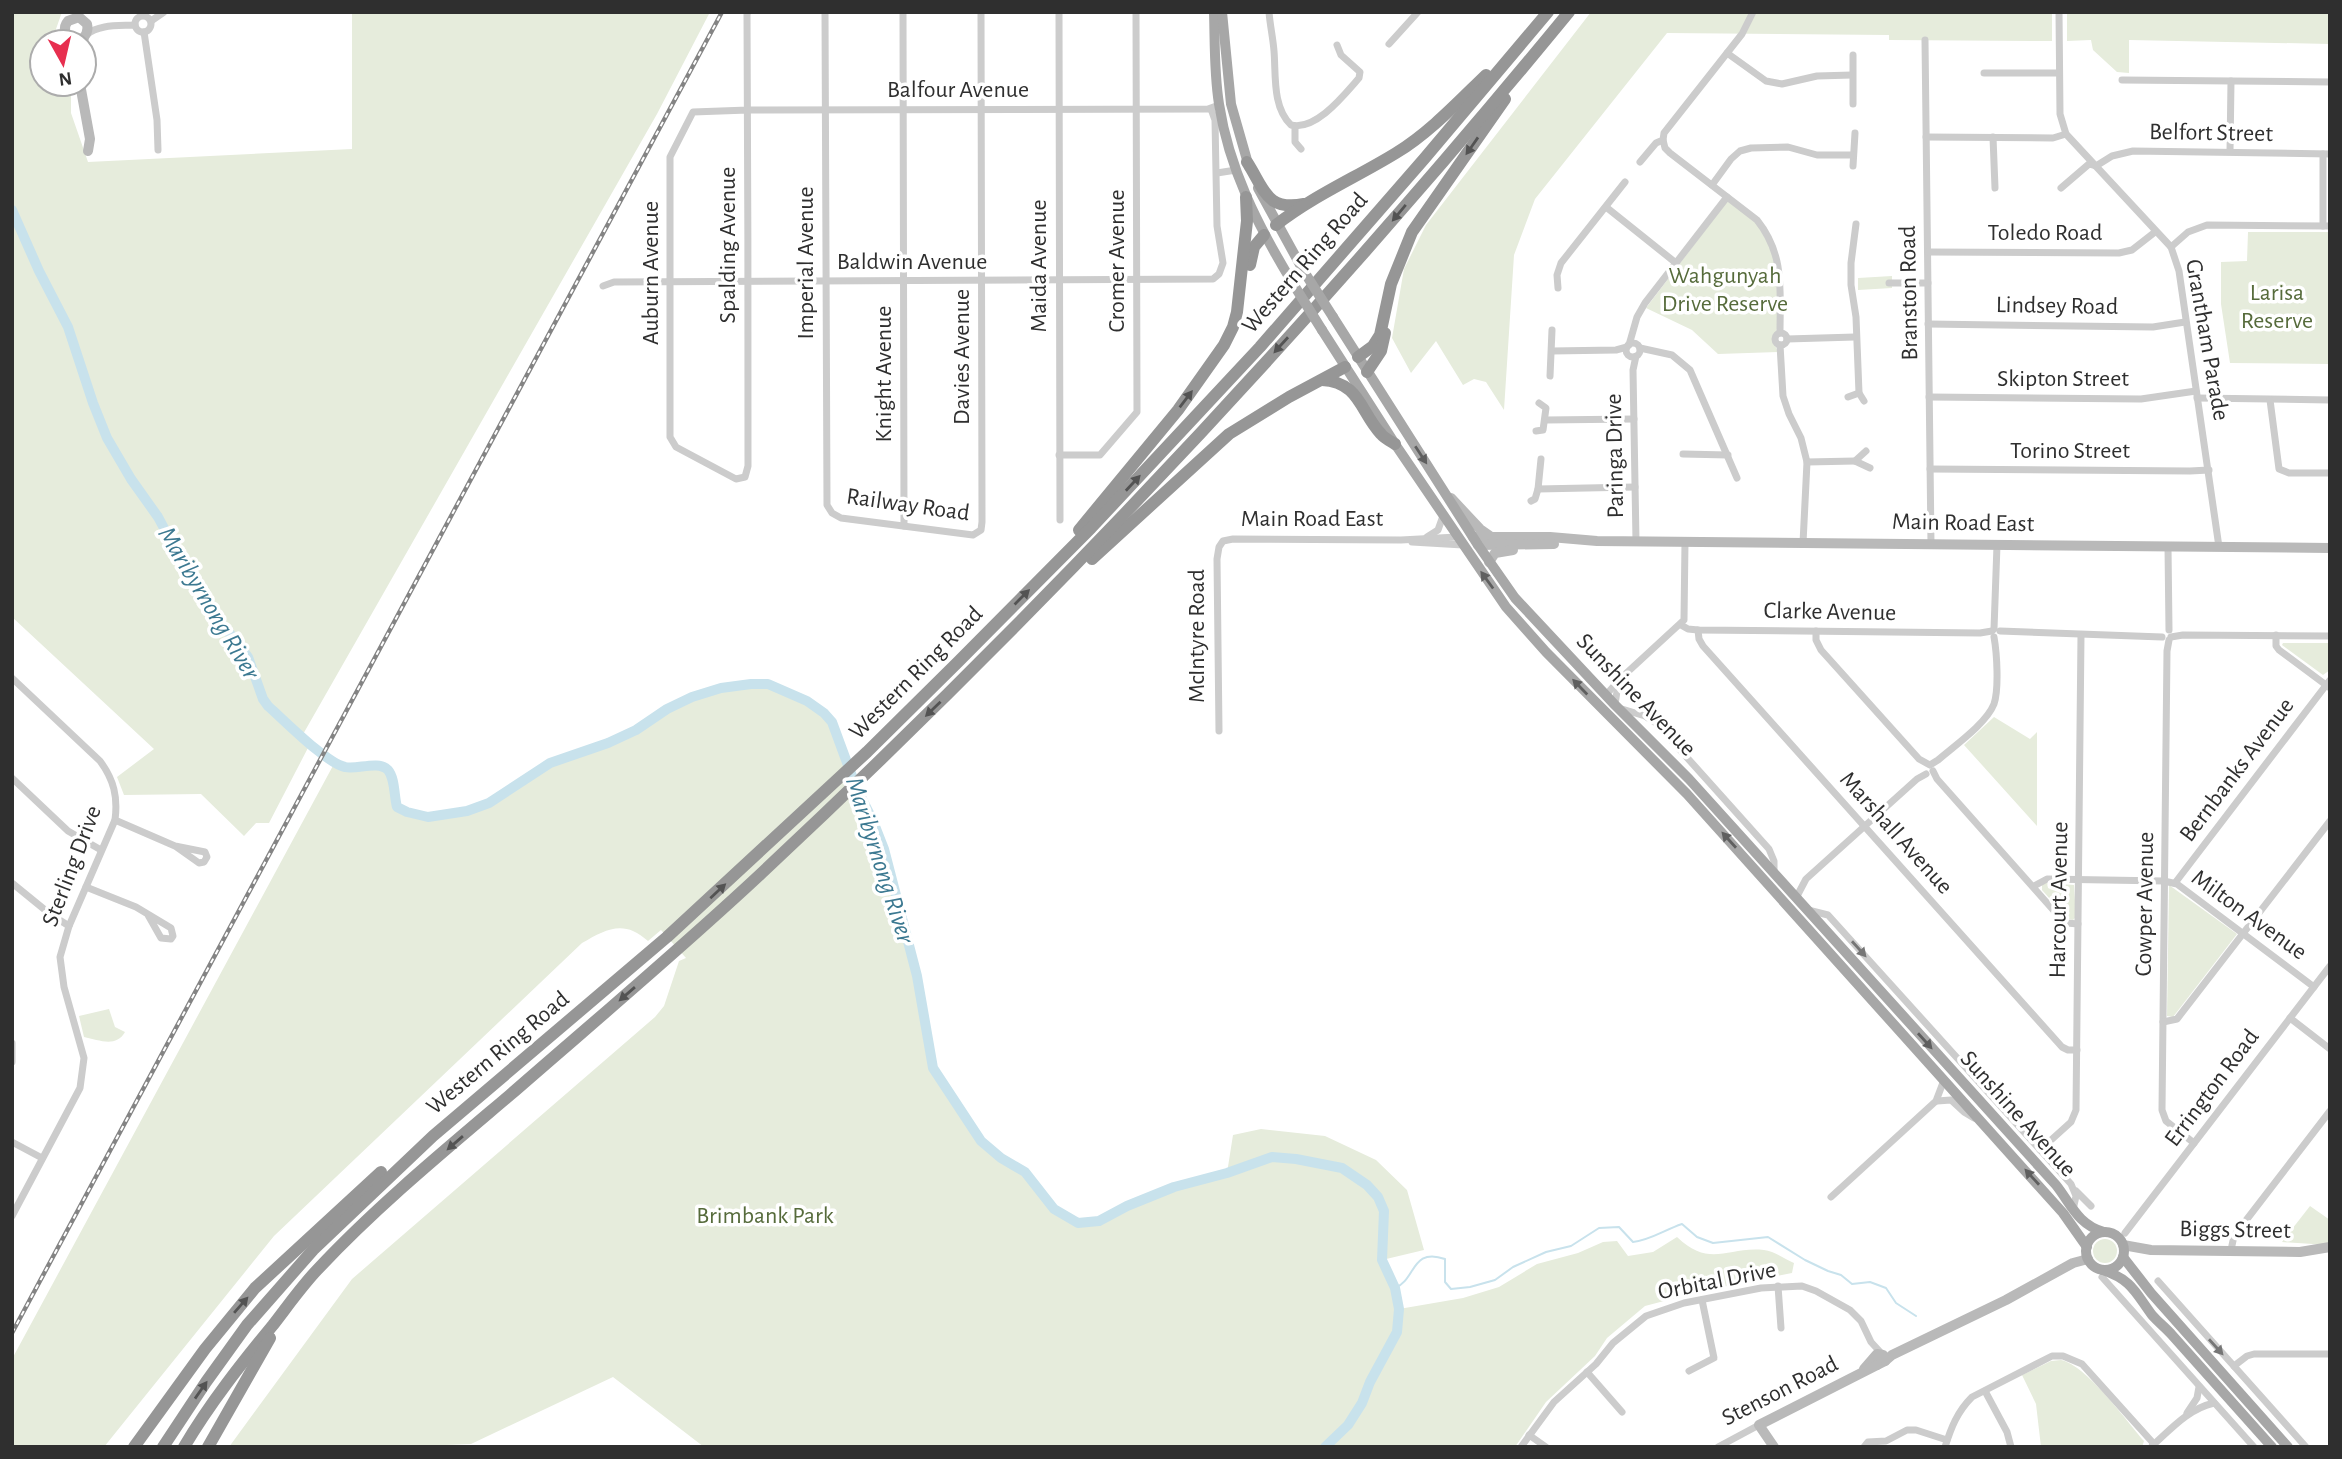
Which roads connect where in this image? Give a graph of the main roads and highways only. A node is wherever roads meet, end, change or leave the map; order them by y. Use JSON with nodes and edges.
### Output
{"nodes":[{"id":1,"x":1214,"y":12,"type":"edge"},
{"id":2,"x":1222,"y":12,"type":"edge"},
{"id":3,"x":1548,"y":12,"type":"edge"},
{"id":4,"x":1569,"y":12,"type":"edge"},
{"id":5,"x":69,"y":16,"type":"edge"},
{"id":6,"x":82,"y":17,"type":"edge"},
{"id":7,"x":1554,"y":30,"type":"junction"},
{"id":8,"x":83,"y":98,"type":"edge"},
{"id":9,"x":1220,"y":106,"type":"junction"},
{"id":10,"x":88,"y":151,"type":"dead end"},
{"id":11,"x":1241,"y":166,"type":"junction"},
{"id":12,"x":1246,"y":197,"type":"junction"},
{"id":13,"x":1308,"y":204,"type":"junction"},
{"id":14,"x":1276,"y":225,"type":"junction"},
{"id":15,"x":1264,"y":235,"type":"junction"},
{"id":16,"x":1391,"y":284,"type":"junction"},
{"id":17,"x":1237,"y":312,"type":"junction"},
{"id":18,"x":1359,"y":357,"type":"junction"},
{"id":19,"x":1345,"y":367,"type":"junction"},
{"id":20,"x":1367,"y":372,"type":"junction"},
{"id":21,"x":1322,"y":380,"type":"junction"},
{"id":22,"x":1395,"y":444,"type":"junction"},
{"id":23,"x":1446,"y":493,"type":"junction"},
{"id":24,"x":1491,"y":537,"type":"junction"},
{"id":25,"x":1460,"y":541,"type":"junction"},
{"id":26,"x":1475,"y":541,"type":"junction"},
{"id":27,"x":1597,"y":541,"type":"junction"},
{"id":28,"x":1551,"y":544,"type":"junction"},
{"id":29,"x":2330,"y":548,"type":"edge"},
{"id":30,"x":1489,"y":562,"type":"junction"},
{"id":31,"x":1051,"y":567,"type":"junction"},
{"id":32,"x":1074,"y":571,"type":"junction"},
{"id":33,"x":1606,"y":695,"type":"junction"},
{"id":34,"x":1638,"y":743,"type":"junction"},
{"id":35,"x":1749,"y":845,"type":"junction"},
{"id":36,"x":1791,"y":901,"type":"junction"},
{"id":37,"x":1860,"y":969,"type":"junction"},
{"id":38,"x":1889,"y":1019,"type":"junction"},
{"id":39,"x":1944,"y":1080,"type":"junction"},
{"id":40,"x":1961,"y":1081,"type":"junction"},
{"id":41,"x":433,"y":1136,"type":"junction"},
{"id":42,"x":2104,"y":1232,"type":"junction"},
{"id":43,"x":2326,"y":1250,"type":"edge"},
{"id":44,"x":2087,"y":1252,"type":"junction"},
{"id":45,"x":2123,"y":1253,"type":"junction"},
{"id":46,"x":2103,"y":1273,"type":"junction"},
{"id":47,"x":296,"y":1296,"type":"junction"},
{"id":48,"x":134,"y":1447,"type":"edge"},
{"id":49,"x":163,"y":1447,"type":"edge"},
{"id":50,"x":184,"y":1447,"type":"edge"},
{"id":51,"x":208,"y":1447,"type":"edge"},
{"id":52,"x":1774,"y":1447,"type":"edge"},
{"id":53,"x":2272,"y":1447,"type":"edge"},
{"id":54,"x":2288,"y":1447,"type":"edge"}],
"edges":[{"from":1,"to":9,"type":"main road"},
{"from":2,"to":9,"type":"main road"},
{"from":3,"to":13,"type":"highway"},
{"from":31,"to":3,"type":"highway","name":"Western Ring Road","one_way":true},
{"from":4,"to":7,"type":"highway","name":"Western Ring Road"},
{"from":5,"to":6,"type":"main road"},
{"from":7,"to":16,"type":"highway","one_way":true},
{"from":7,"to":32,"type":"highway","name":"Western Ring Road","one_way":true},
{"from":8,"to":10,"type":"main road"},
{"from":9,"to":11,"type":"main road"},
{"from":9,"to":11,"type":"main road","name":"Sunshine Avenue"},
{"from":11,"to":12,"type":"main road","name":"Sunshine Avenue"},
{"from":11,"to":13,"type":"highway"},
{"from":11,"to":14,"type":"main road","name":"Sunshine Avenue"},
{"from":12,"to":15,"type":"main road","name":"Sunshine Avenue"},
{"from":12,"to":17,"type":"highway"},
{"from":13,"to":14,"type":"highway"},
{"from":14,"to":15,"type":"main road"},
{"from":14,"to":18,"type":"main road","name":"Sunshine Avenue","bridge":true},
{"from":15,"to":17,"type":"highway"},
{"from":15,"to":19,"type":"main road","name":"Sunshine Avenue","bridge":true},
{"from":16,"to":18,"type":"highway"},
{"from":16,"to":20,"type":"highway"},
{"from":31,"to":17,"type":"highway","one_way":true},
{"from":18,"to":19,"type":"main road"},
{"from":18,"to":20,"type":"main road","name":"Sunshine Avenue"},
{"from":19,"to":21,"type":"highway"},
{"from":19,"to":22,"type":"main road","name":"Sunshine Avenue"},
{"from":20,"to":23,"type":"main road","name":"Sunshine Avenue","one_way":true},
{"from":21,"to":22,"type":"highway"},
{"from":21,"to":32,"type":"highway"},
{"from":22,"to":25,"type":"main road","name":"Sunshine Avenue"},
{"from":23,"to":24,"type":"main road"},
{"from":23,"to":26,"type":"main road","name":"Sunshine Avenue"},
{"from":24,"to":26,"type":"main road","name":"Main Road East"},
{"from":24,"to":27,"type":"main road","name":"Main Road East"},
{"from":25,"to":26,"type":"main road","name":"Main Road East"},
{"from":34,"to":25,"type":"main road","name":"Sunshine Avenue","one_way":true},
{"from":26,"to":28,"type":"main road","name":"Main Road East"},
{"from":26,"to":30,"type":"main road","name":"Sunshine Avenue"},
{"from":27,"to":28,"type":"main road","name":"Main Road East"},
{"from":27,"to":29,"type":"main road","name":"Main Road East"},
{"from":28,"to":30,"type":"main road"},
{"from":30,"to":33,"type":"main road","name":"Sunshine Avenue"},
{"from":41,"to":31,"type":"highway","name":"Western Ring Road","one_way":true},
{"from":32,"to":47,"type":"highway","name":"Western Ring Road","one_way":true},
{"from":33,"to":34,"type":"main road"},
{"from":33,"to":35,"type":"main road","name":"Sunshine Avenue"},
{"from":36,"to":34,"type":"main road","name":"Sunshine Avenue","one_way":true},
{"from":35,"to":36,"type":"main road","name":"Sunshine Avenue"},
{"from":35,"to":36,"type":"main road"},
{"from":36,"to":37,"type":"main road","name":"Sunshine Avenue"},
{"from":36,"to":38,"type":"main road","name":"Sunshine Avenue"},
{"from":37,"to":38,"type":"main road"},
{"from":37,"to":40,"type":"main road","name":"Sunshine Avenue","one_way":true},
{"from":38,"to":39,"type":"main road","name":"Sunshine Avenue"},
{"from":39,"to":40,"type":"main road"},
{"from":44,"to":39,"type":"main road","name":"Sunshine Avenue","one_way":true},
{"from":40,"to":42,"type":"main road","name":"Sunshine Avenue"},
{"from":48,"to":41,"type":"highway","one_way":true},
{"from":49,"to":41,"type":"highway","name":"Western Ring Road","one_way":true},
{"from":42,"to":44,"type":"main road"},
{"from":42,"to":45,"type":"main road"},
{"from":43,"to":45,"type":"main road","name":"Biggs Street"},
{"from":44,"to":46,"type":"main road"},
{"from":44,"to":52,"type":"main road","name":"Stenson Road"},
{"from":45,"to":46,"type":"main road"},
{"from":45,"to":54,"type":"main road"},
{"from":46,"to":53,"type":"main road"},
{"from":47,"to":50,"type":"highway","name":"Western Ring Road"},
{"from":47,"to":51,"type":"highway"}]}
